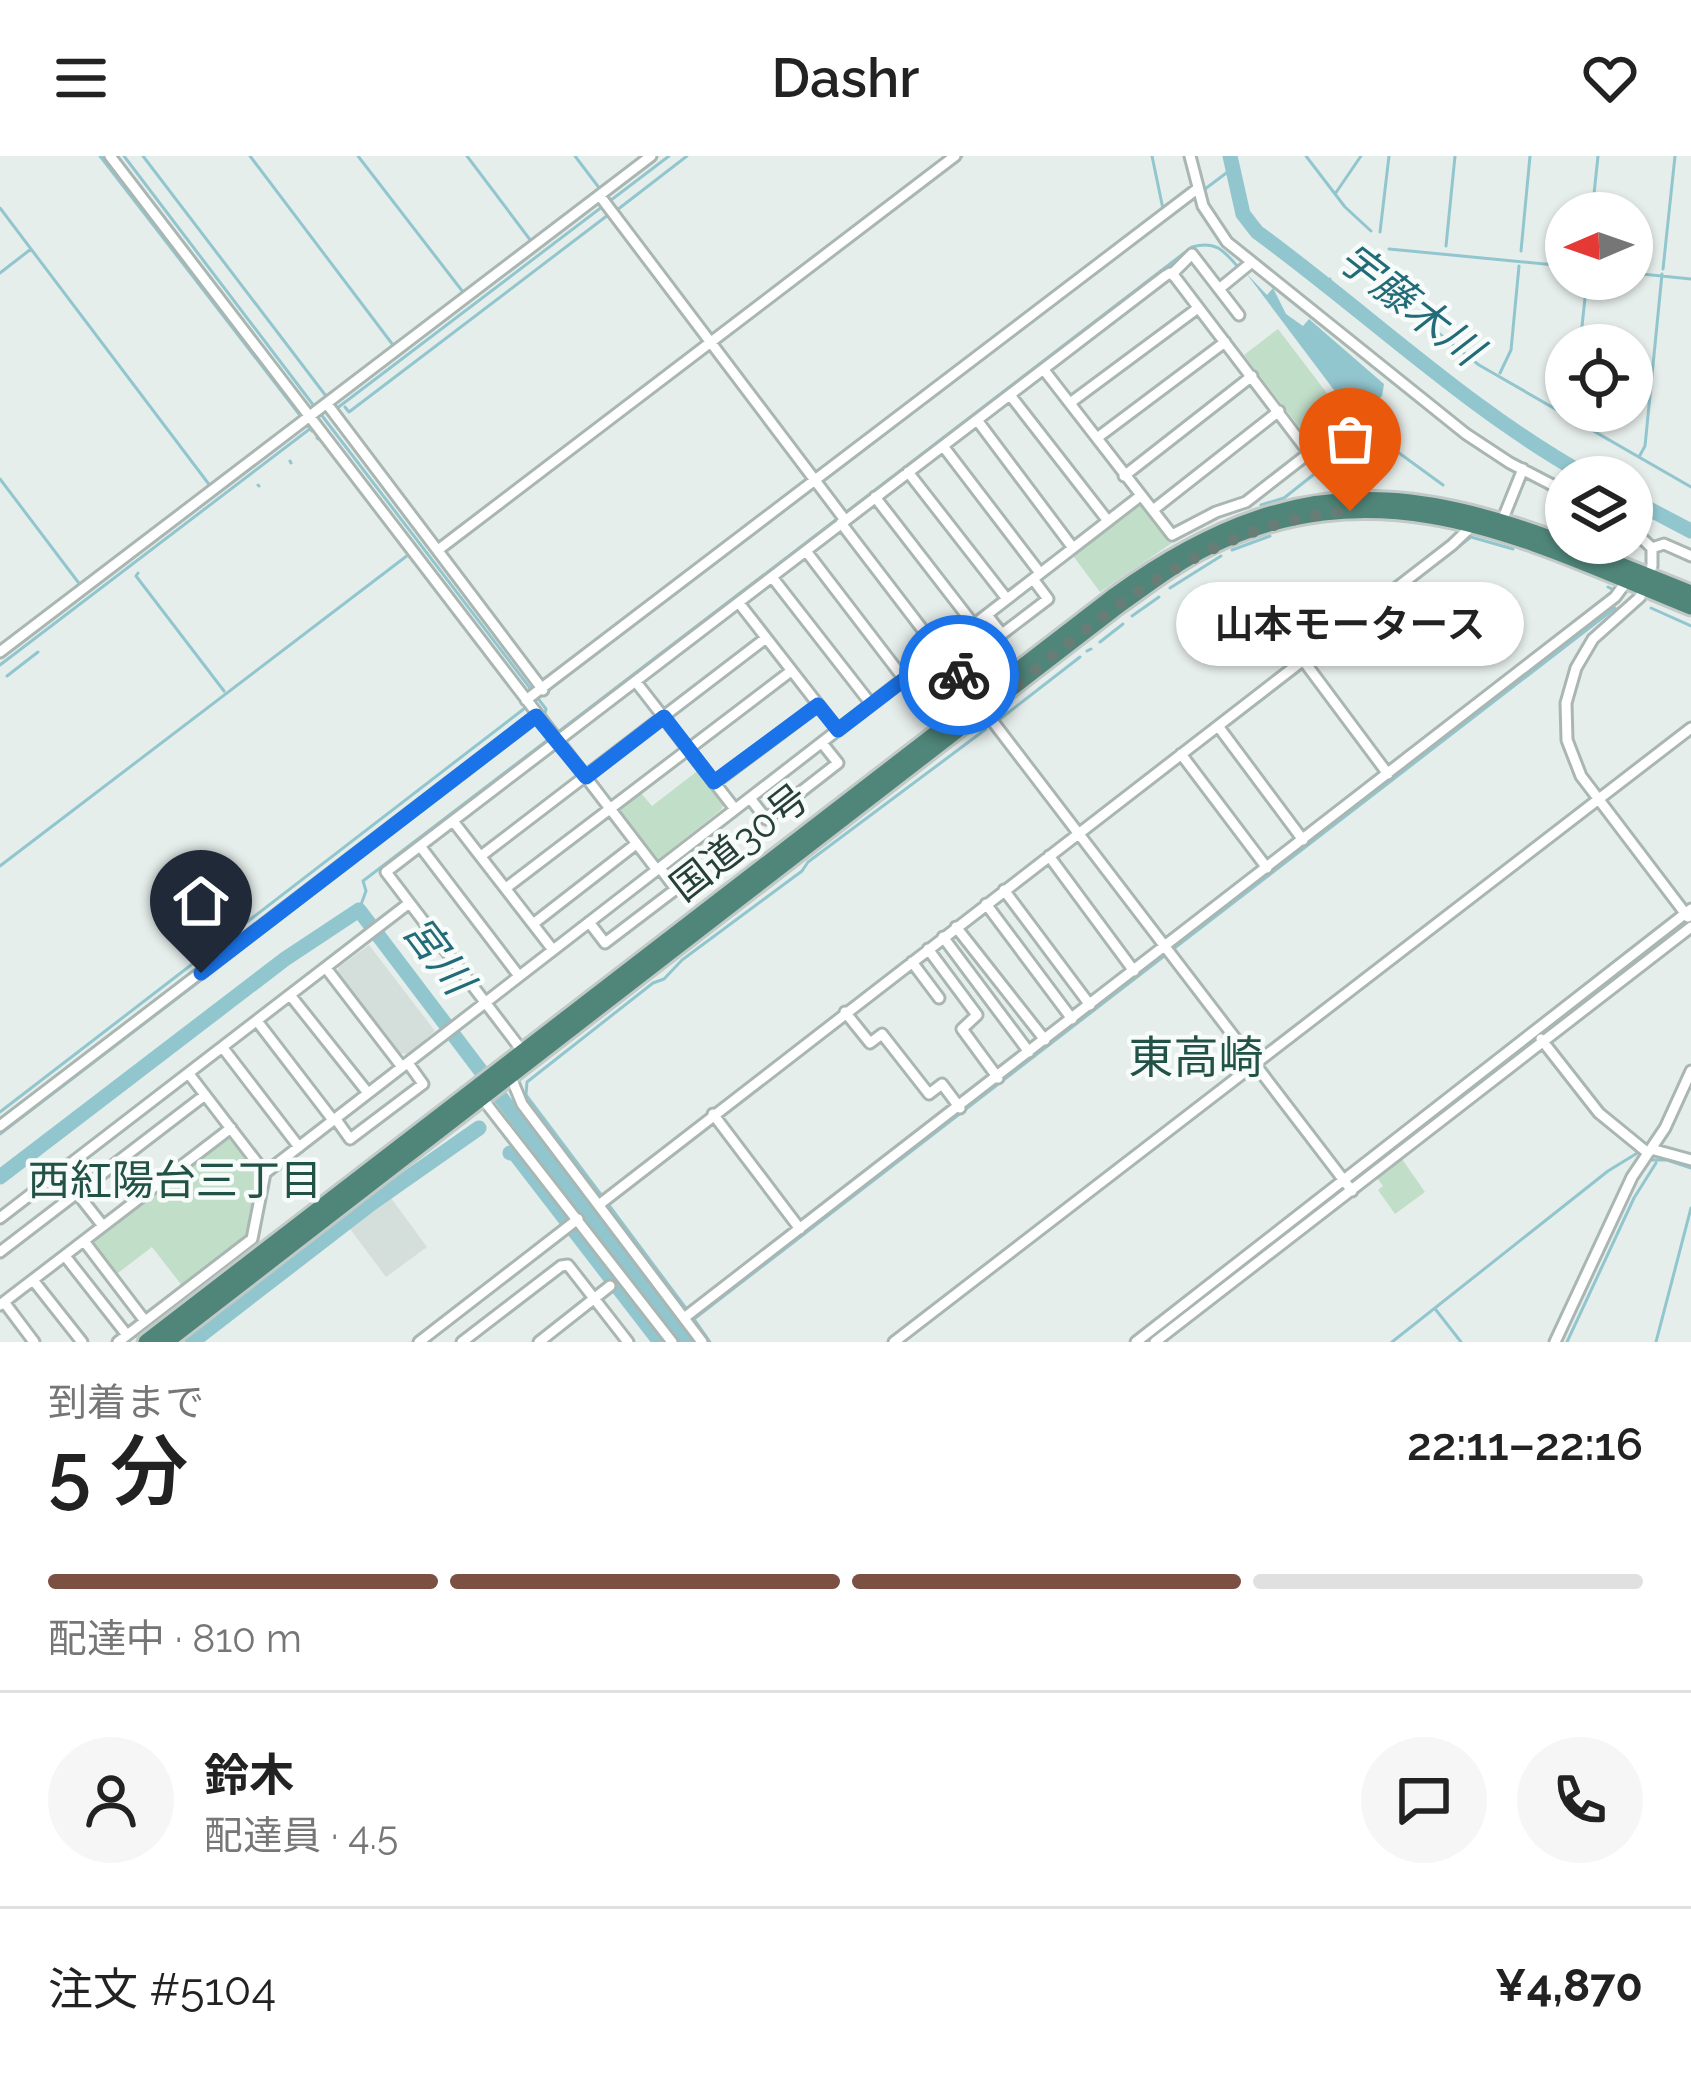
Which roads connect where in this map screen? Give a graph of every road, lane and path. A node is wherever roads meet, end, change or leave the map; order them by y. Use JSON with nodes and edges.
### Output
{"nodes":[{"id":1,"x":110,"y":156,"type":"edge"},
{"id":2,"x":651,"y":156,"type":"edge"},
{"id":3,"x":955,"y":156,"type":"edge"},
{"id":4,"x":1190,"y":156,"type":"edge"},
{"id":5,"x":1197,"y":189,"type":"junction"},
{"id":6,"x":604,"y":201,"type":"junction"},
{"id":7,"x":1245,"y":268,"type":"junction"},
{"id":8,"x":1172,"y":274,"type":"junction"},
{"id":9,"x":1219,"y":289,"type":"junction"},
{"id":10,"x":1198,"y":308,"type":"junction"},
{"id":11,"x":1240,"y":315,"type":"dead end"},
{"id":12,"x":1225,"y":342,"type":"junction"},
{"id":13,"x":713,"y":344,"type":"junction"},
{"id":14,"x":1043,"y":370,"type":"junction"},
{"id":15,"x":1252,"y":376,"type":"junction"},
{"id":16,"x":1010,"y":395,"type":"junction"},
{"id":17,"x":1070,"y":403,"type":"junction"},
{"id":18,"x":322,"y":410,"type":"junction"},
{"id":19,"x":1279,"y":412,"type":"junction"},
{"id":20,"x":977,"y":420,"type":"junction"},
{"id":21,"x":1097,"y":438,"type":"junction"},
{"id":22,"x":943,"y":446,"type":"junction"},
{"id":23,"x":1522,"y":469,"type":"junction"},
{"id":24,"x":908,"y":472,"type":"junction"},
{"id":25,"x":1124,"y":476,"type":"junction"},
{"id":26,"x":1545,"y":481,"type":"edge"},
{"id":27,"x":818,"y":483,"type":"junction"},
{"id":28,"x":875,"y":497,"type":"junction"},
{"id":29,"x":1139,"y":497,"type":"junction"},
{"id":30,"x":1153,"y":510,"type":"junction"},
{"id":31,"x":842,"y":518,"type":"junction"},
{"id":32,"x":1502,"y":520,"type":"junction"},
{"id":33,"x":1108,"y":521,"type":"junction"},
{"id":34,"x":1474,"y":524,"type":"junction"},
{"id":35,"x":1072,"y":548,"type":"junction"},
{"id":36,"x":1653,"y":548,"type":"edge"},
{"id":37,"x":438,"y":550,"type":"junction"},
{"id":38,"x":806,"y":550,"type":"junction"},
{"id":39,"x":1691,"y":556,"type":"edge"},
{"id":40,"x":1650,"y":564,"type":"edge"},
{"id":41,"x":1036,"y":576,"type":"junction"},
{"id":42,"x":772,"y":577,"type":"junction"},
{"id":43,"x":1627,"y":581,"type":"junction"},
{"id":44,"x":1647,"y":582,"type":"junction"},
{"id":45,"x":1691,"y":593,"type":"edge"},
{"id":46,"x":1007,"y":599,"type":"junction"},
{"id":47,"x":739,"y":603,"type":"junction"},
{"id":48,"x":1691,"y":607,"type":"edge"},
{"id":49,"x":987,"y":614,"type":"junction"},
{"id":50,"x":974,"y":625,"type":"junction"},
{"id":51,"x":766,"y":638,"type":"junction"},
{"id":52,"x":0,"y":652,"type":"edge"},
{"id":53,"x":940,"y":652,"type":"junction"},
{"id":54,"x":1304,"y":660,"type":"junction"},
{"id":55,"x":791,"y":671,"type":"junction"},
{"id":56,"x":904,"y":679,"type":"junction"},
{"id":57,"x":636,"y":682,"type":"junction"},
{"id":58,"x":535,"y":694,"type":"junction"},
{"id":59,"x":871,"y":704,"type":"junction"},
{"id":60,"x":818,"y":705,"type":"junction"},
{"id":61,"x":982,"y":705,"type":"junction"},
{"id":62,"x":664,"y":717,"type":"junction"},
{"id":63,"x":538,"y":719,"type":"junction"},
{"id":64,"x":1691,"y":728,"type":"edge"},
{"id":65,"x":1220,"y":729,"type":"junction"},
{"id":66,"x":838,"y":730,"type":"junction"},
{"id":67,"x":553,"y":738,"type":"junction"},
{"id":68,"x":822,"y":743,"type":"junction"},
{"id":69,"x":689,"y":749,"type":"junction"},
{"id":70,"x":1183,"y":757,"type":"junction"},
{"id":71,"x":1388,"y":774,"type":"junction"},
{"id":72,"x":586,"y":777,"type":"junction"},
{"id":73,"x":714,"y":782,"type":"junction"},
{"id":74,"x":749,"y":798,"type":"junction"},
{"id":75,"x":1598,"y":800,"type":"junction"},
{"id":76,"x":735,"y":809,"type":"junction"},
{"id":77,"x":611,"y":810,"type":"junction"},
{"id":78,"x":453,"y":820,"type":"junction"},
{"id":79,"x":1079,"y":832,"type":"junction"},
{"id":80,"x":1304,"y":840,"type":"junction"},
{"id":81,"x":636,"y":844,"type":"junction"},
{"id":82,"x":419,"y":846,"type":"junction"},
{"id":83,"x":481,"y":856,"type":"junction"},
{"id":84,"x":1051,"y":859,"type":"junction"},
{"id":85,"x":1267,"y":868,"type":"junction"},
{"id":86,"x":658,"y":869,"type":"junction"},
{"id":87,"x":506,"y":888,"type":"junction"},
{"id":88,"x":1006,"y":893,"type":"junction"},
{"id":89,"x":409,"y":904,"type":"junction"},
{"id":90,"x":988,"y":907,"type":"junction"},
{"id":91,"x":1689,"y":918,"type":"edge"},
{"id":92,"x":589,"y":922,"type":"junction"},
{"id":93,"x":533,"y":924,"type":"junction"},
{"id":94,"x":958,"y":929,"type":"junction"},
{"id":95,"x":945,"y":940,"type":"junction"},
{"id":96,"x":553,"y":950,"type":"junction"},
{"id":97,"x":1169,"y":950,"type":"junction"},
{"id":98,"x":930,"y":952,"type":"junction"},
{"id":99,"x":914,"y":964,"type":"junction"},
{"id":100,"x":326,"y":968,"type":"junction"},
{"id":101,"x":1134,"y":971,"type":"junction"},
{"id":102,"x":519,"y":976,"type":"junction"},
{"id":103,"x":290,"y":995,"type":"junction"},
{"id":104,"x":939,"y":998,"type":"dead end"},
{"id":105,"x":484,"y":1003,"type":"junction"},
{"id":106,"x":1090,"y":1005,"type":"junction"},
{"id":107,"x":848,"y":1016,"type":"junction"},
{"id":108,"x":1072,"y":1019,"type":"junction"},
{"id":109,"x":257,"y":1021,"type":"junction"},
{"id":110,"x":1539,"y":1036,"type":"junction"},
{"id":111,"x":1045,"y":1040,"type":"junction"},
{"id":112,"x":223,"y":1048,"type":"junction"},
{"id":113,"x":1029,"y":1052,"type":"junction"},
{"id":114,"x":526,"y":1056,"type":"junction"},
{"id":115,"x":405,"y":1065,"type":"junction"},
{"id":116,"x":1257,"y":1066,"type":"junction"},
{"id":117,"x":1691,"y":1071,"type":"edge"},
{"id":118,"x":504,"y":1073,"type":"junction"},
{"id":119,"x":189,"y":1074,"type":"junction"},
{"id":120,"x":998,"y":1078,"type":"junction"},
{"id":121,"x":480,"y":1092,"type":"junction"},
{"id":122,"x":368,"y":1093,"type":"junction"},
{"id":123,"x":205,"y":1095,"type":"junction"},
{"id":124,"x":960,"y":1108,"type":"junction"},
{"id":125,"x":715,"y":1116,"type":"junction"},
{"id":126,"x":334,"y":1119,"type":"junction"},
{"id":127,"x":0,"y":1126,"type":"edge"},
{"id":128,"x":231,"y":1128,"type":"junction"},
{"id":129,"x":299,"y":1147,"type":"junction"},
{"id":130,"x":1649,"y":1150,"type":"junction"},
{"id":131,"x":1691,"y":1160,"type":"edge"},
{"id":132,"x":265,"y":1173,"type":"junction"},
{"id":133,"x":1348,"y":1186,"type":"junction"},
{"id":134,"x":77,"y":1193,"type":"junction"},
{"id":135,"x":603,"y":1201,"type":"junction"},
{"id":136,"x":0,"y":1218,"type":"edge"},
{"id":137,"x":572,"y":1223,"type":"junction"},
{"id":138,"x":103,"y":1226,"type":"junction"},
{"id":139,"x":800,"y":1229,"type":"junction"},
{"id":140,"x":84,"y":1241,"type":"junction"},
{"id":141,"x":0,"y":1252,"type":"edge"},
{"id":142,"x":64,"y":1256,"type":"junction"},
{"id":143,"x":34,"y":1280,"type":"junction"},
{"id":144,"x":610,"y":1286,"type":"dead end"},
{"id":145,"x":594,"y":1299,"type":"junction"},
{"id":146,"x":2,"y":1304,"type":"edge"},
{"id":147,"x":688,"y":1316,"type":"junction"},
{"id":148,"x":146,"y":1321,"type":"junction"},
{"id":149,"x":659,"y":1336,"type":"edge"},
{"id":150,"x":122,"y":1338,"type":"edge"},
{"id":151,"x":168,"y":1338,"type":"edge"},
{"id":152,"x":623,"y":1340,"type":"edge"},
{"id":153,"x":34,"y":1342,"type":"edge"},
{"id":154,"x":82,"y":1342,"type":"edge"},
{"id":155,"x":146,"y":1342,"type":"edge"},
{"id":156,"x":419,"y":1342,"type":"edge"},
{"id":157,"x":462,"y":1342,"type":"edge"},
{"id":158,"x":539,"y":1342,"type":"edge"},
{"id":159,"x":672,"y":1342,"type":"edge"},
{"id":160,"x":702,"y":1342,"type":"edge"},
{"id":161,"x":894,"y":1342,"type":"edge"},
{"id":162,"x":1136,"y":1342,"type":"edge"},
{"id":163,"x":1155,"y":1342,"type":"edge"},
{"id":164,"x":1555,"y":1342,"type":"edge"}],
"edges":[{"from":1,"to":18,"type":"street"},
{"from":2,"to":6,"type":"street"},
{"from":3,"to":13,"type":"street"},
{"from":4,"to":5,"type":"street"},
{"from":5,"to":7,"type":"street"},
{"from":5,"to":27,"type":"street"},
{"from":6,"to":13,"type":"street"},
{"from":6,"to":18,"type":"street"},
{"from":7,"to":9,"type":"street"},
{"from":7,"to":23,"type":"street"},
{"from":8,"to":9,"type":"street"},
{"from":8,"to":10,"type":"street"},
{"from":8,"to":14,"type":"street"},
{"from":9,"to":11,"type":"street"},
{"from":10,"to":12,"type":"street"},
{"from":10,"to":17,"type":"street"},
{"from":12,"to":15,"type":"street"},
{"from":12,"to":21,"type":"street"},
{"from":13,"to":27,"type":"street"},
{"from":13,"to":37,"type":"street"},
{"from":14,"to":16,"type":"street"},
{"from":14,"to":17,"type":"street"},
{"from":15,"to":19,"type":"street"},
{"from":15,"to":25,"type":"street"},
{"from":16,"to":20,"type":"street"},
{"from":16,"to":33,"type":"street"},
{"from":17,"to":21,"type":"street"},
{"from":18,"to":37,"type":"street"},
{"from":18,"to":52,"type":"street"},
{"from":18,"to":58,"type":"street"},
{"from":19,"to":30,"type":"street"},
{"from":19,"to":30,"type":"street"},
{"from":20,"to":22,"type":"street"},
{"from":20,"to":35,"type":"street"},
{"from":21,"to":25,"type":"street"},
{"from":22,"to":24,"type":"street"},
{"from":22,"to":41,"type":"street"},
{"from":23,"to":26,"type":"street"},
{"from":23,"to":32,"type":"street"},
{"from":24,"to":28,"type":"street"},
{"from":24,"to":46,"type":"street"},
{"from":25,"to":29,"type":"street"},
{"from":27,"to":31,"type":"street"},
{"from":27,"to":58,"type":"street"},
{"from":28,"to":31,"type":"street"},
{"from":28,"to":50,"type":"street"},
{"from":29,"to":30,"type":"street"},
{"from":29,"to":33,"type":"street"},
{"from":31,"to":38,"type":"street"},
{"from":31,"to":53,"type":"street"},
{"from":32,"to":44,"type":"highway","name":"国道30号"},
{"from":32,"to":61,"type":"highway","name":"国道30号"},
{"from":33,"to":35,"type":"street"},
{"from":34,"to":43,"type":"highway","name":"国道30号"},
{"from":34,"to":54,"type":"street"},
{"from":34,"to":61,"type":"highway","name":"国道30号"},
{"from":35,"to":41,"type":"street"},
{"from":36,"to":39,"type":"street"},
{"from":37,"to":58,"type":"street"},
{"from":38,"to":42,"type":"street"},
{"from":38,"to":56,"type":"street"},
{"from":40,"to":44,"type":"street"},
{"from":41,"to":46,"type":"street"},
{"from":41,"to":49,"type":"street"},
{"from":42,"to":47,"type":"street"},
{"from":42,"to":59,"type":"street"},
{"from":43,"to":44,"type":"highway","name":"国道30号"},
{"from":43,"to":71,"type":"street"},
{"from":44,"to":45,"type":"highway","name":"国道30号"},
{"from":44,"to":48,"type":"highway","name":"国道30号"},
{"from":44,"to":75,"type":"street"},
{"from":46,"to":49,"type":"street"},
{"from":47,"to":51,"type":"street"},
{"from":47,"to":57,"type":"street"},
{"from":49,"to":50,"type":"street"},
{"from":50,"to":53,"type":"street"},
{"from":51,"to":55,"type":"street"},
{"from":51,"to":62,"type":"street"},
{"from":53,"to":56,"type":"street"},
{"from":53,"to":61,"type":"street"},
{"from":54,"to":65,"type":"street"},
{"from":54,"to":71,"type":"street"},
{"from":55,"to":60,"type":"street"},
{"from":55,"to":69,"type":"street"},
{"from":56,"to":59,"type":"street"},
{"from":57,"to":62,"type":"street"},
{"from":57,"to":67,"type":"street"},
{"from":58,"to":63,"type":"street"},
{"from":59,"to":66,"type":"street"},
{"from":60,"to":66,"type":"street"},
{"from":60,"to":73,"type":"street"},
{"from":61,"to":79,"type":"street"},
{"from":61,"to":114,"type":"highway","name":"国道30号"},
{"from":62,"to":69,"type":"street"},
{"from":62,"to":72,"type":"street"},
{"from":63,"to":67,"type":"street"},
{"from":63,"to":127,"type":"street"},
{"from":64,"to":75,"type":"street"},
{"from":65,"to":70,"type":"street"},
{"from":65,"to":80,"type":"street"},
{"from":66,"to":68,"type":"street"},
{"from":67,"to":72,"type":"street"},
{"from":67,"to":78,"type":"street"},
{"from":68,"to":74,"type":"street"},
{"from":68,"to":74,"type":"street"},
{"from":69,"to":73,"type":"street"},
{"from":69,"to":77,"type":"street"},
{"from":70,"to":79,"type":"street"},
{"from":70,"to":85,"type":"street"},
{"from":71,"to":80,"type":"street"},
{"from":72,"to":77,"type":"street"},
{"from":72,"to":83,"type":"street"},
{"from":73,"to":76,"type":"street"},
{"from":74,"to":76,"type":"street"},
{"from":75,"to":91,"type":"street"},
{"from":75,"to":116,"type":"street"},
{"from":76,"to":86,"type":"street"},
{"from":77,"to":81,"type":"street"},
{"from":77,"to":87,"type":"street"},
{"from":78,"to":82,"type":"street"},
{"from":78,"to":83,"type":"street"},
{"from":79,"to":84,"type":"street"},
{"from":79,"to":97,"type":"street"},
{"from":80,"to":85,"type":"street"},
{"from":81,"to":86,"type":"street"},
{"from":81,"to":93,"type":"street"},
{"from":82,"to":89,"type":"street"},
{"from":82,"to":102,"type":"street"},
{"from":83,"to":87,"type":"street"},
{"from":84,"to":88,"type":"street"},
{"from":84,"to":101,"type":"street"},
{"from":85,"to":97,"type":"street"},
{"from":86,"to":92,"type":"street"},
{"from":86,"to":92,"type":"street"},
{"from":87,"to":93,"type":"street"},
{"from":88,"to":90,"type":"street"},
{"from":88,"to":106,"type":"street"},
{"from":89,"to":100,"type":"street"},
{"from":89,"to":105,"type":"street"},
{"from":90,"to":94,"type":"street"},
{"from":90,"to":108,"type":"street"},
{"from":91,"to":110,"type":"street"},
{"from":92,"to":96,"type":"street"},
{"from":93,"to":96,"type":"street"},
{"from":94,"to":95,"type":"street"},
{"from":94,"to":111,"type":"street"},
{"from":95,"to":98,"type":"street"},
{"from":95,"to":113,"type":"street"},
{"from":96,"to":102,"type":"street"},
{"from":97,"to":101,"type":"street"},
{"from":97,"to":116,"type":"street"},
{"from":98,"to":99,"type":"street"},
{"from":98,"to":120,"type":"street"},
{"from":99,"to":104,"type":"street"},
{"from":99,"to":107,"type":"street"},
{"from":100,"to":103,"type":"street"},
{"from":100,"to":115,"type":"street"},
{"from":101,"to":106,"type":"street"},
{"from":102,"to":105,"type":"street"},
{"from":103,"to":109,"type":"street"},
{"from":103,"to":122,"type":"street"},
{"from":105,"to":114,"type":"street"},
{"from":105,"to":115,"type":"street"},
{"from":106,"to":108,"type":"street"},
{"from":107,"to":124,"type":"street"},
{"from":107,"to":125,"type":"street"},
{"from":108,"to":111,"type":"street"},
{"from":109,"to":112,"type":"street"},
{"from":109,"to":126,"type":"street"},
{"from":110,"to":130,"type":"street"},
{"from":110,"to":133,"type":"street"},
{"from":111,"to":113,"type":"street"},
{"from":112,"to":119,"type":"street"},
{"from":112,"to":129,"type":"street"},
{"from":113,"to":120,"type":"street"},
{"from":114,"to":118,"type":"highway","name":"国道30号"},
{"from":115,"to":122,"type":"street"},
{"from":115,"to":126,"type":"street"},
{"from":116,"to":133,"type":"street"},
{"from":116,"to":161,"type":"street"},
{"from":117,"to":130,"type":"street"},
{"from":118,"to":121,"type":"highway","name":"国道30号"},
{"from":118,"to":135,"type":"street"},
{"from":119,"to":123,"type":"street"},
{"from":119,"to":136,"type":"street"},
{"from":120,"to":124,"type":"street"},
{"from":121,"to":137,"type":"street"},
{"from":121,"to":151,"type":"highway","name":"国道30号"},
{"from":122,"to":126,"type":"street"},
{"from":123,"to":128,"type":"street"},
{"from":123,"to":134,"type":"street"},
{"from":124,"to":139,"type":"street"},
{"from":125,"to":135,"type":"street"},
{"from":125,"to":139,"type":"street"},
{"from":126,"to":129,"type":"street"},
{"from":128,"to":132,"type":"street"},
{"from":128,"to":138,"type":"street"},
{"from":129,"to":132,"type":"street"},
{"from":130,"to":131,"type":"street"},
{"from":130,"to":164,"type":"street"},
{"from":132,"to":148,"type":"street"},
{"from":133,"to":162,"type":"street"},
{"from":133,"to":163,"type":"street"},
{"from":134,"to":138,"type":"street"},
{"from":134,"to":141,"type":"street"},
{"from":135,"to":147,"type":"street"},
{"from":137,"to":149,"type":"street"},
{"from":137,"to":156,"type":"street"},
{"from":138,"to":140,"type":"street"},
{"from":139,"to":147,"type":"street"},
{"from":140,"to":142,"type":"street"},
{"from":140,"to":148,"type":"street"},
{"from":142,"to":143,"type":"street"},
{"from":142,"to":150,"type":"street"},
{"from":143,"to":146,"type":"street"},
{"from":143,"to":154,"type":"street"},
{"from":144,"to":145,"type":"street"},
{"from":145,"to":152,"type":"street"},
{"from":145,"to":157,"type":"street"},
{"from":145,"to":158,"type":"street"},
{"from":146,"to":153,"type":"street"},
{"from":147,"to":160,"type":"street"},
{"from":148,"to":150,"type":"street"},
{"from":149,"to":159,"type":"street"},
{"from":151,"to":155,"type":"highway","name":"国道30号"}]}
